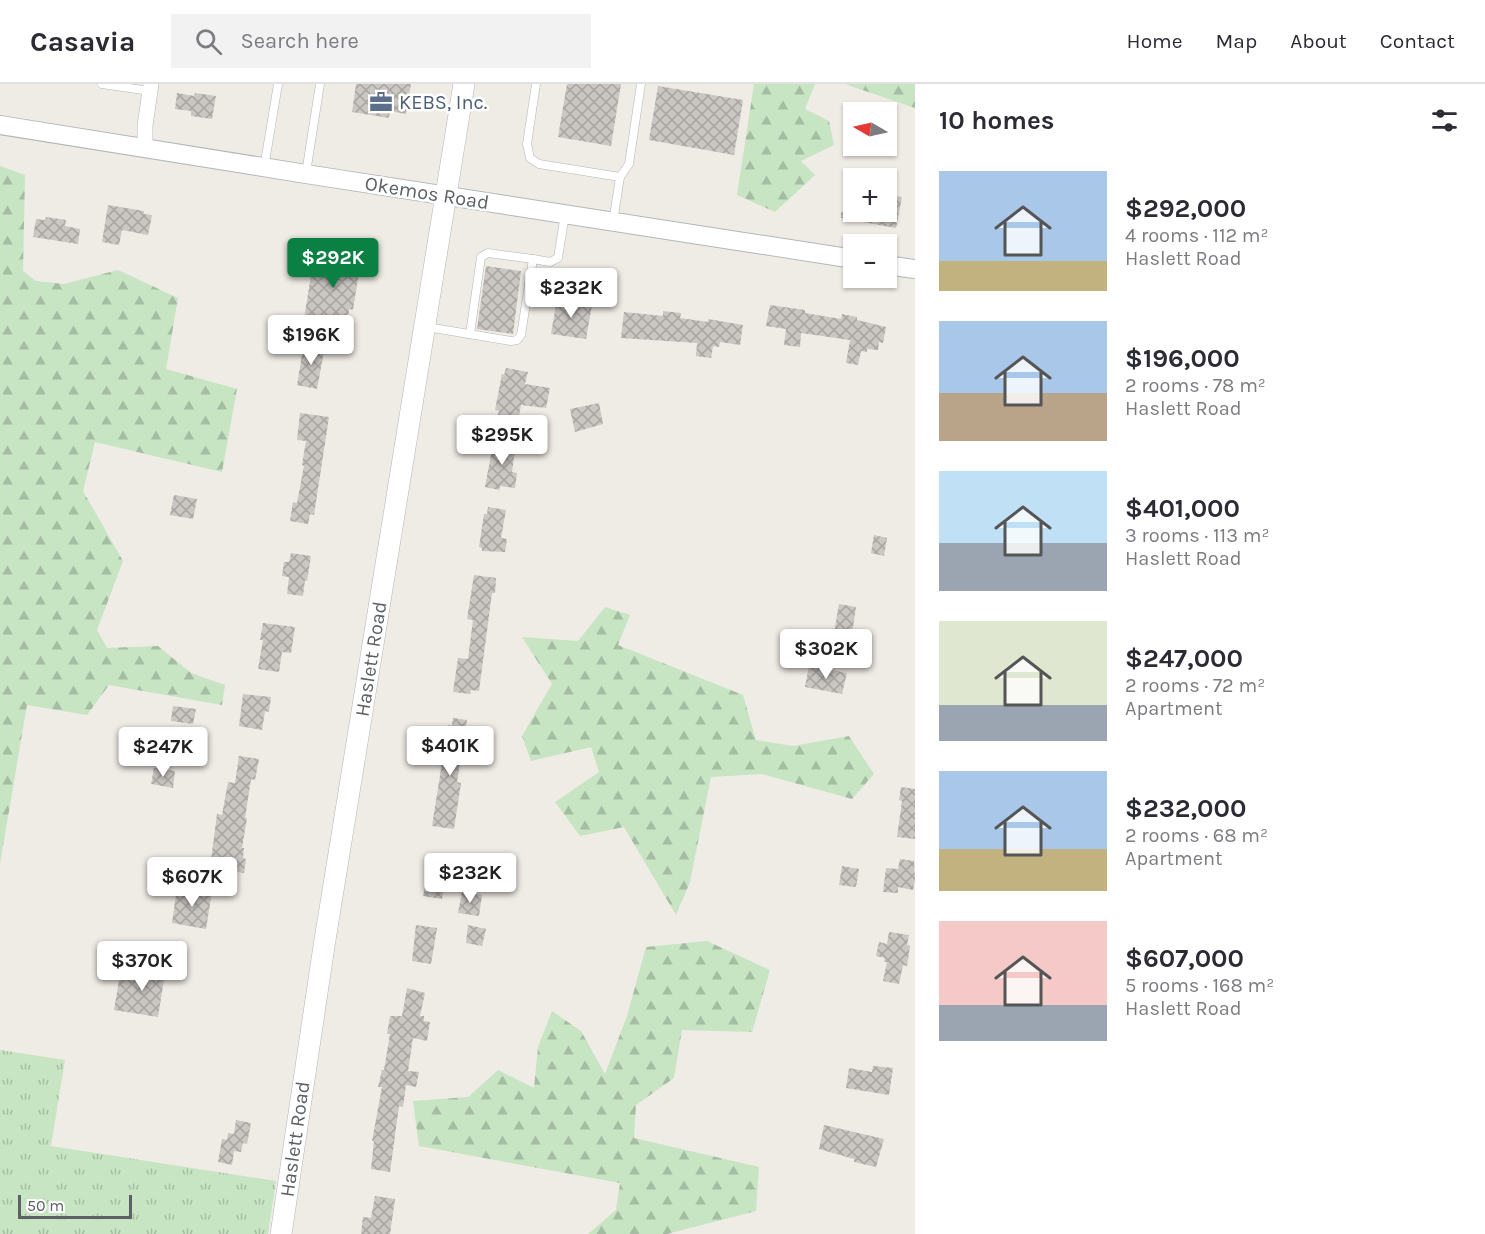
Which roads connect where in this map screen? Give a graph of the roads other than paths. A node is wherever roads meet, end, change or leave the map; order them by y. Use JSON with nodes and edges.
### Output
{"nodes":[{"id":1,"x":102,"y":84,"type":"edge"},
{"id":2,"x":278,"y":84,"type":"edge"},
{"id":3,"x":320,"y":84,"type":"edge"},
{"id":4,"x":464,"y":84,"type":"edge"},
{"id":5,"x":536,"y":84,"type":"edge"},
{"id":6,"x":641,"y":84,"type":"edge"},
{"id":7,"x":150,"y":88,"type":"edge"},
{"id":8,"x":0,"y":124,"type":"edge"},
{"id":9,"x":145,"y":147,"type":"junction"},
{"id":10,"x":264,"y":168,"type":"junction"},
{"id":11,"x":306,"y":174,"type":"junction"},
{"id":12,"x":620,"y":177,"type":"junction"},
{"id":13,"x":446,"y":196,"type":"junction"},
{"id":14,"x":565,"y":214,"type":"junction"},
{"id":15,"x":613,"y":222,"type":"junction"},
{"id":16,"x":843,"y":258,"type":"edge"},
{"id":17,"x":532,"y":259,"type":"junction"},
{"id":18,"x":897,"y":267,"type":"edge"},
{"id":19,"x":915,"y":269,"type":"edge"},
{"id":20,"x":426,"y":327,"type":"junction"},
{"id":21,"x":470,"y":334,"type":"junction"},
{"id":22,"x":281,"y":1234,"type":"edge"}],
"edges":[{"from":1,"to":7,"type":"lane"},
{"from":2,"to":10,"type":"lane"},
{"from":3,"to":11,"type":"lane"},
{"from":4,"to":13,"type":"main road","name":"Haslett Road"},
{"from":5,"to":12,"type":"lane"},
{"from":6,"to":12,"type":"lane"},
{"from":7,"to":9,"type":"street"},
{"from":8,"to":9,"type":"street","name":"Okemos Road"},
{"from":9,"to":10,"type":"street","name":"Okemos Road"},
{"from":10,"to":11,"type":"street","name":"Okemos Road"},
{"from":11,"to":13,"type":"street","name":"Okemos Road"},
{"from":12,"to":15,"type":"lane"},
{"from":13,"to":14,"type":"street","name":"Okemos Road"},
{"from":13,"to":20,"type":"main road","name":"Haslett Road"},
{"from":14,"to":15,"type":"street","name":"Okemos Road"},
{"from":14,"to":17,"type":"lane"},
{"from":15,"to":16,"type":"street","name":"Okemos Road"},
{"from":17,"to":21,"type":"lane"},
{"from":17,"to":21,"type":"lane"},
{"from":18,"to":19,"type":"street"},
{"from":20,"to":21,"type":"lane"},
{"from":20,"to":22,"type":"main road","name":"Haslett Road"}]}
